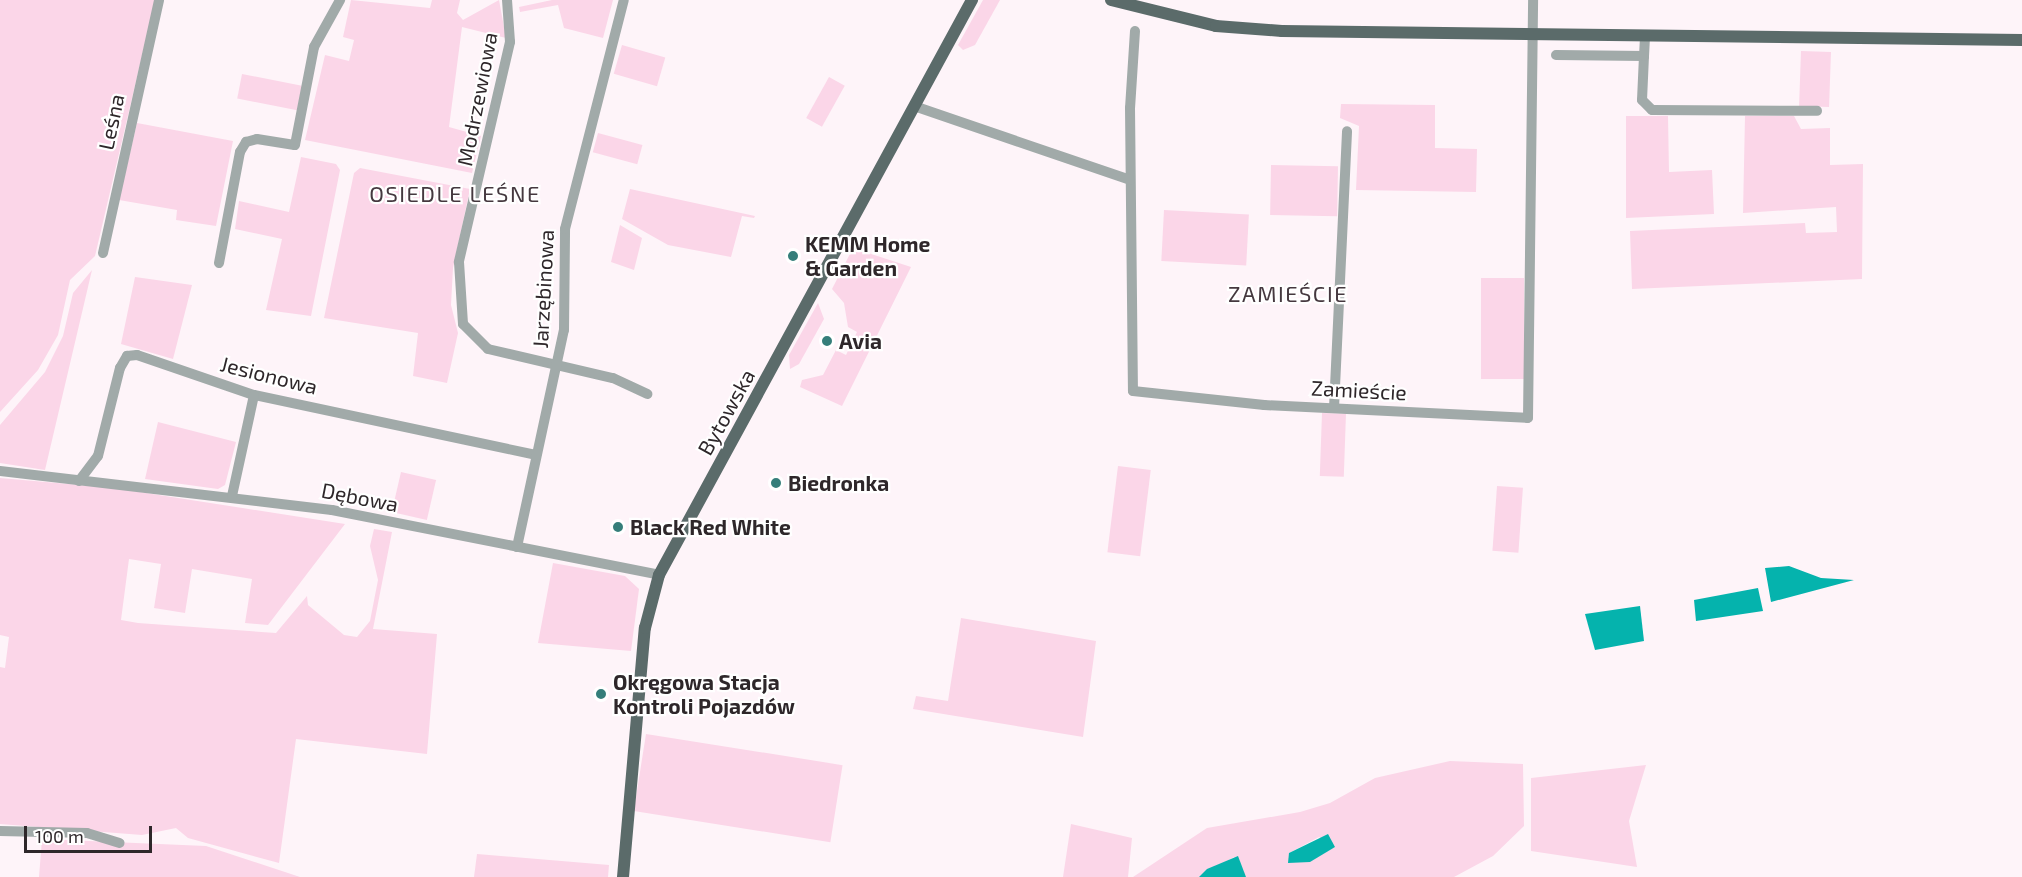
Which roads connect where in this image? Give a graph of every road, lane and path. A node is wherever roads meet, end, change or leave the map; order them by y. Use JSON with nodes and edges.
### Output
{"nodes":[{"id":1,"x":159,"y":0,"type":"edge"},
{"id":2,"x":340,"y":0,"type":"edge"},
{"id":3,"x":507,"y":0,"type":"edge"},
{"id":4,"x":624,"y":0,"type":"edge"},
{"id":5,"x":972,"y":0,"type":"edge"},
{"id":6,"x":1111,"y":0,"type":"edge"},
{"id":7,"x":1533,"y":0,"type":"edge"},
{"id":8,"x":1135,"y":31,"type":"dead end"},
{"id":9,"x":1533,"y":35,"type":"junction"},
{"id":10,"x":1645,"y":36,"type":"junction"},
{"id":11,"x":2022,"y":40,"type":"edge"},
{"id":12,"x":1556,"y":55,"type":"dead end"},
{"id":13,"x":1644,"y":56,"type":"junction"},
{"id":14,"x":914,"y":106,"type":"junction"},
{"id":15,"x":1816,"y":111,"type":"dead end"},
{"id":16,"x":1347,"y":131,"type":"dead end"},
{"id":17,"x":1130,"y":180,"type":"junction"},
{"id":18,"x":103,"y":253,"type":"dead end"},
{"id":19,"x":219,"y":263,"type":"dead end"},
{"id":20,"x":557,"y":365,"type":"junction"},
{"id":21,"x":647,"y":394,"type":"dead end"},
{"id":22,"x":254,"y":395,"type":"junction"},
{"id":23,"x":1334,"y":408,"type":"junction"},
{"id":24,"x":536,"y":455,"type":"junction"},
{"id":25,"x":0,"y":471,"type":"edge"},
{"id":26,"x":79,"y":481,"type":"junction"},
{"id":27,"x":232,"y":496,"type":"junction"},
{"id":28,"x":517,"y":547,"type":"junction"},
{"id":29,"x":659,"y":575,"type":"junction"},
{"id":30,"x":0,"y":831,"type":"edge"},
{"id":31,"x":119,"y":843,"type":"dead end"},
{"id":32,"x":624,"y":877,"type":"edge"}],
"edges":[{"from":1,"to":18,"type":"street","name":"Leśna"},
{"from":2,"to":19,"type":"street"},
{"from":3,"to":20,"type":"street","name":"Modrzewiowa"},
{"from":4,"to":20,"type":"street","name":"Jarzębinowa"},
{"from":5,"to":14,"type":"main road","name":"Bytowska"},
{"from":6,"to":9,"type":"main road"},
{"from":7,"to":9,"type":"street","name":"Zamieście"},
{"from":8,"to":17,"type":"street","name":"Zamieście"},
{"from":9,"to":10,"type":"main road"},
{"from":9,"to":23,"type":"street","name":"Zamieście"},
{"from":10,"to":11,"type":"main road"},
{"from":10,"to":13,"type":"street"},
{"from":12,"to":13,"type":"street"},
{"from":13,"to":15,"type":"street"},
{"from":14,"to":17,"type":"street"},
{"from":14,"to":29,"type":"main road","name":"Bytowska"},
{"from":16,"to":23,"type":"street"},
{"from":17,"to":23,"type":"street","name":"Zamieście"},
{"from":20,"to":21,"type":"street","name":"Modrzewiowa"},
{"from":20,"to":24,"type":"street","name":"Jarzębinowa"},
{"from":22,"to":24,"type":"street","name":"Jesionowa"},
{"from":22,"to":26,"type":"street","name":"Jesionowa"},
{"from":22,"to":27,"type":"street"},
{"from":24,"to":28,"type":"street","name":"Jarzębinowa"},
{"from":25,"to":26,"type":"street","name":"Dębowa"},
{"from":26,"to":27,"type":"street","name":"Dębowa"},
{"from":27,"to":28,"type":"street","name":"Dębowa"},
{"from":28,"to":29,"type":"street","name":"Dębowa"},
{"from":29,"to":32,"type":"main road","name":"Bytowska"},
{"from":30,"to":31,"type":"street"}]}
